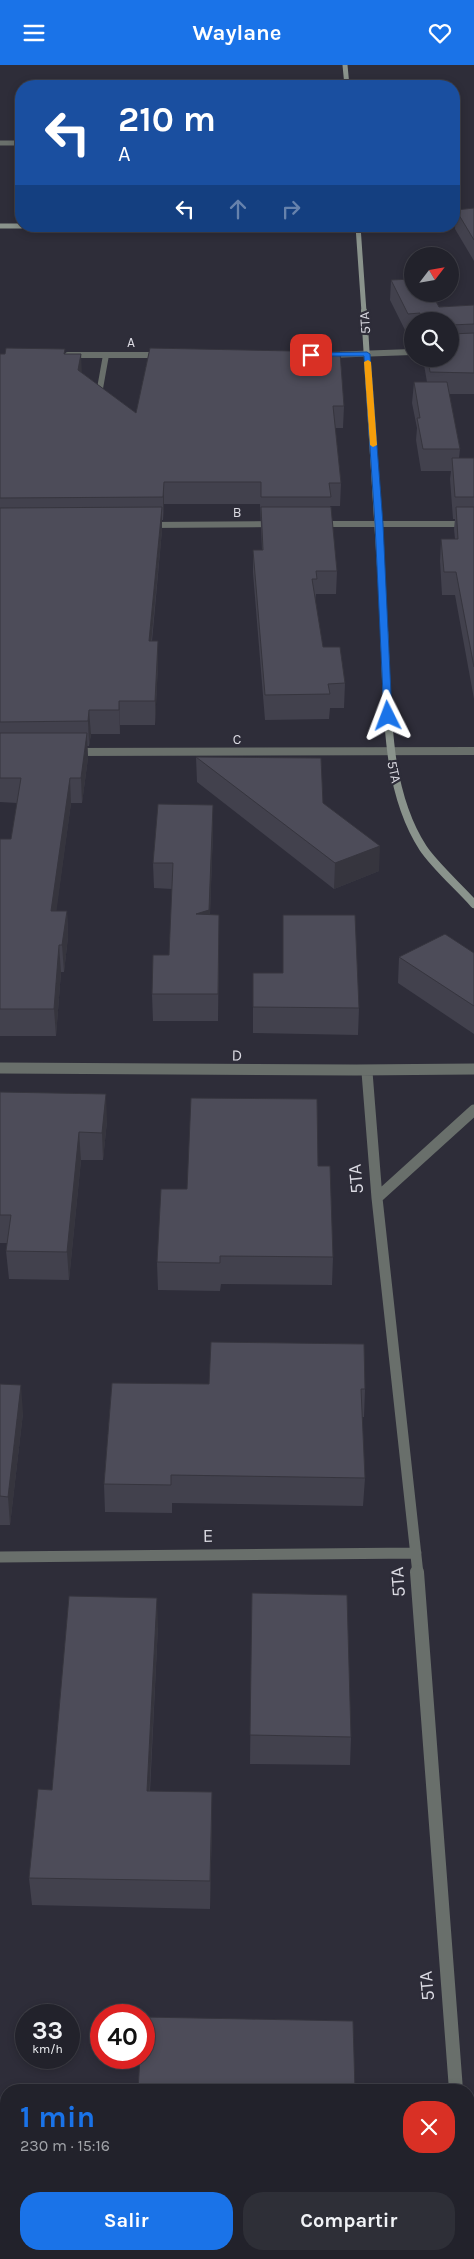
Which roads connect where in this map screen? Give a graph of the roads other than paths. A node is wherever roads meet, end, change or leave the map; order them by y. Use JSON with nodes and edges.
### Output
{"nodes":[{"id":1,"x":345,"y":65,"type":"edge"},
{"id":2,"x":346,"y":80,"type":"edge"},
{"id":3,"x":0,"y":143,"type":"edge"},
{"id":4,"x":15,"y":143,"type":"edge"},
{"id":5,"x":460,"y":223,"type":"edge"},
{"id":6,"x":474,"y":223,"type":"edge"},
{"id":7,"x":0,"y":226,"type":"edge"},
{"id":8,"x":15,"y":226,"type":"edge"},
{"id":9,"x":358,"y":232,"type":"edge"},
{"id":10,"x":404,"y":352,"type":"edge"},
{"id":11,"x":367,"y":354,"type":"junction"},
{"id":12,"x":58,"y":355,"type":"edge"},
{"id":13,"x":106,"y":355,"type":"junction"},
{"id":14,"x":164,"y":355,"type":"edge"},
{"id":15,"x":319,"y":355,"type":"edge"},
{"id":16,"x":99,"y":393,"type":"edge"},
{"id":17,"x":282,"y":524,"type":"edge"},
{"id":18,"x":311,"y":524,"type":"edge"},
{"id":19,"x":379,"y":524,"type":"junction"},
{"id":20,"x":474,"y":524,"type":"edge"},
{"id":21,"x":141,"y":525,"type":"edge"},
{"id":22,"x":390,"y":751,"type":"junction"},
{"id":23,"x":474,"y":751,"type":"edge"},
{"id":24,"x":68,"y":752,"type":"edge"},
{"id":25,"x":474,"y":904,"type":"edge"},
{"id":26,"x":0,"y":1068,"type":"edge"},
{"id":27,"x":474,"y":1069,"type":"edge"},
{"id":28,"x":368,"y":1072,"type":"junction"},
{"id":29,"x":474,"y":1110,"type":"edge"},
{"id":30,"x":377,"y":1198,"type":"junction"},
{"id":31,"x":416,"y":1553,"type":"junction"},
{"id":32,"x":0,"y":1557,"type":"edge"},
{"id":33,"x":456,"y":2084,"type":"edge"}],
"edges":[{"from":1,"to":2,"type":"street"},
{"from":3,"to":4,"type":"street"},
{"from":5,"to":6,"type":"street"},
{"from":7,"to":8,"type":"street"},
{"from":9,"to":11,"type":"street","name":"5TA"},
{"from":10,"to":11,"type":"street"},
{"from":11,"to":15,"type":"street"},
{"from":11,"to":19,"type":"street","name":"5TA"},
{"from":12,"to":13,"type":"street","name":"A"},
{"from":13,"to":14,"type":"street","name":"A"},
{"from":13,"to":16,"type":"street"},
{"from":17,"to":21,"type":"street","name":"B"},
{"from":18,"to":19,"type":"street"},
{"from":19,"to":20,"type":"street"},
{"from":19,"to":22,"type":"street","name":"5TA"},
{"from":22,"to":23,"type":"street","name":"C"},
{"from":22,"to":24,"type":"street","name":"C"},
{"from":22,"to":25,"type":"street","name":"5TA"},
{"from":26,"to":28,"type":"street","name":"D"},
{"from":27,"to":28,"type":"street","name":"D"},
{"from":28,"to":30,"type":"street","name":"5TA"},
{"from":29,"to":30,"type":"street"},
{"from":30,"to":31,"type":"street","name":"5TA"},
{"from":31,"to":32,"type":"street","name":"E"},
{"from":31,"to":33,"type":"street","name":"5TA"}]}
